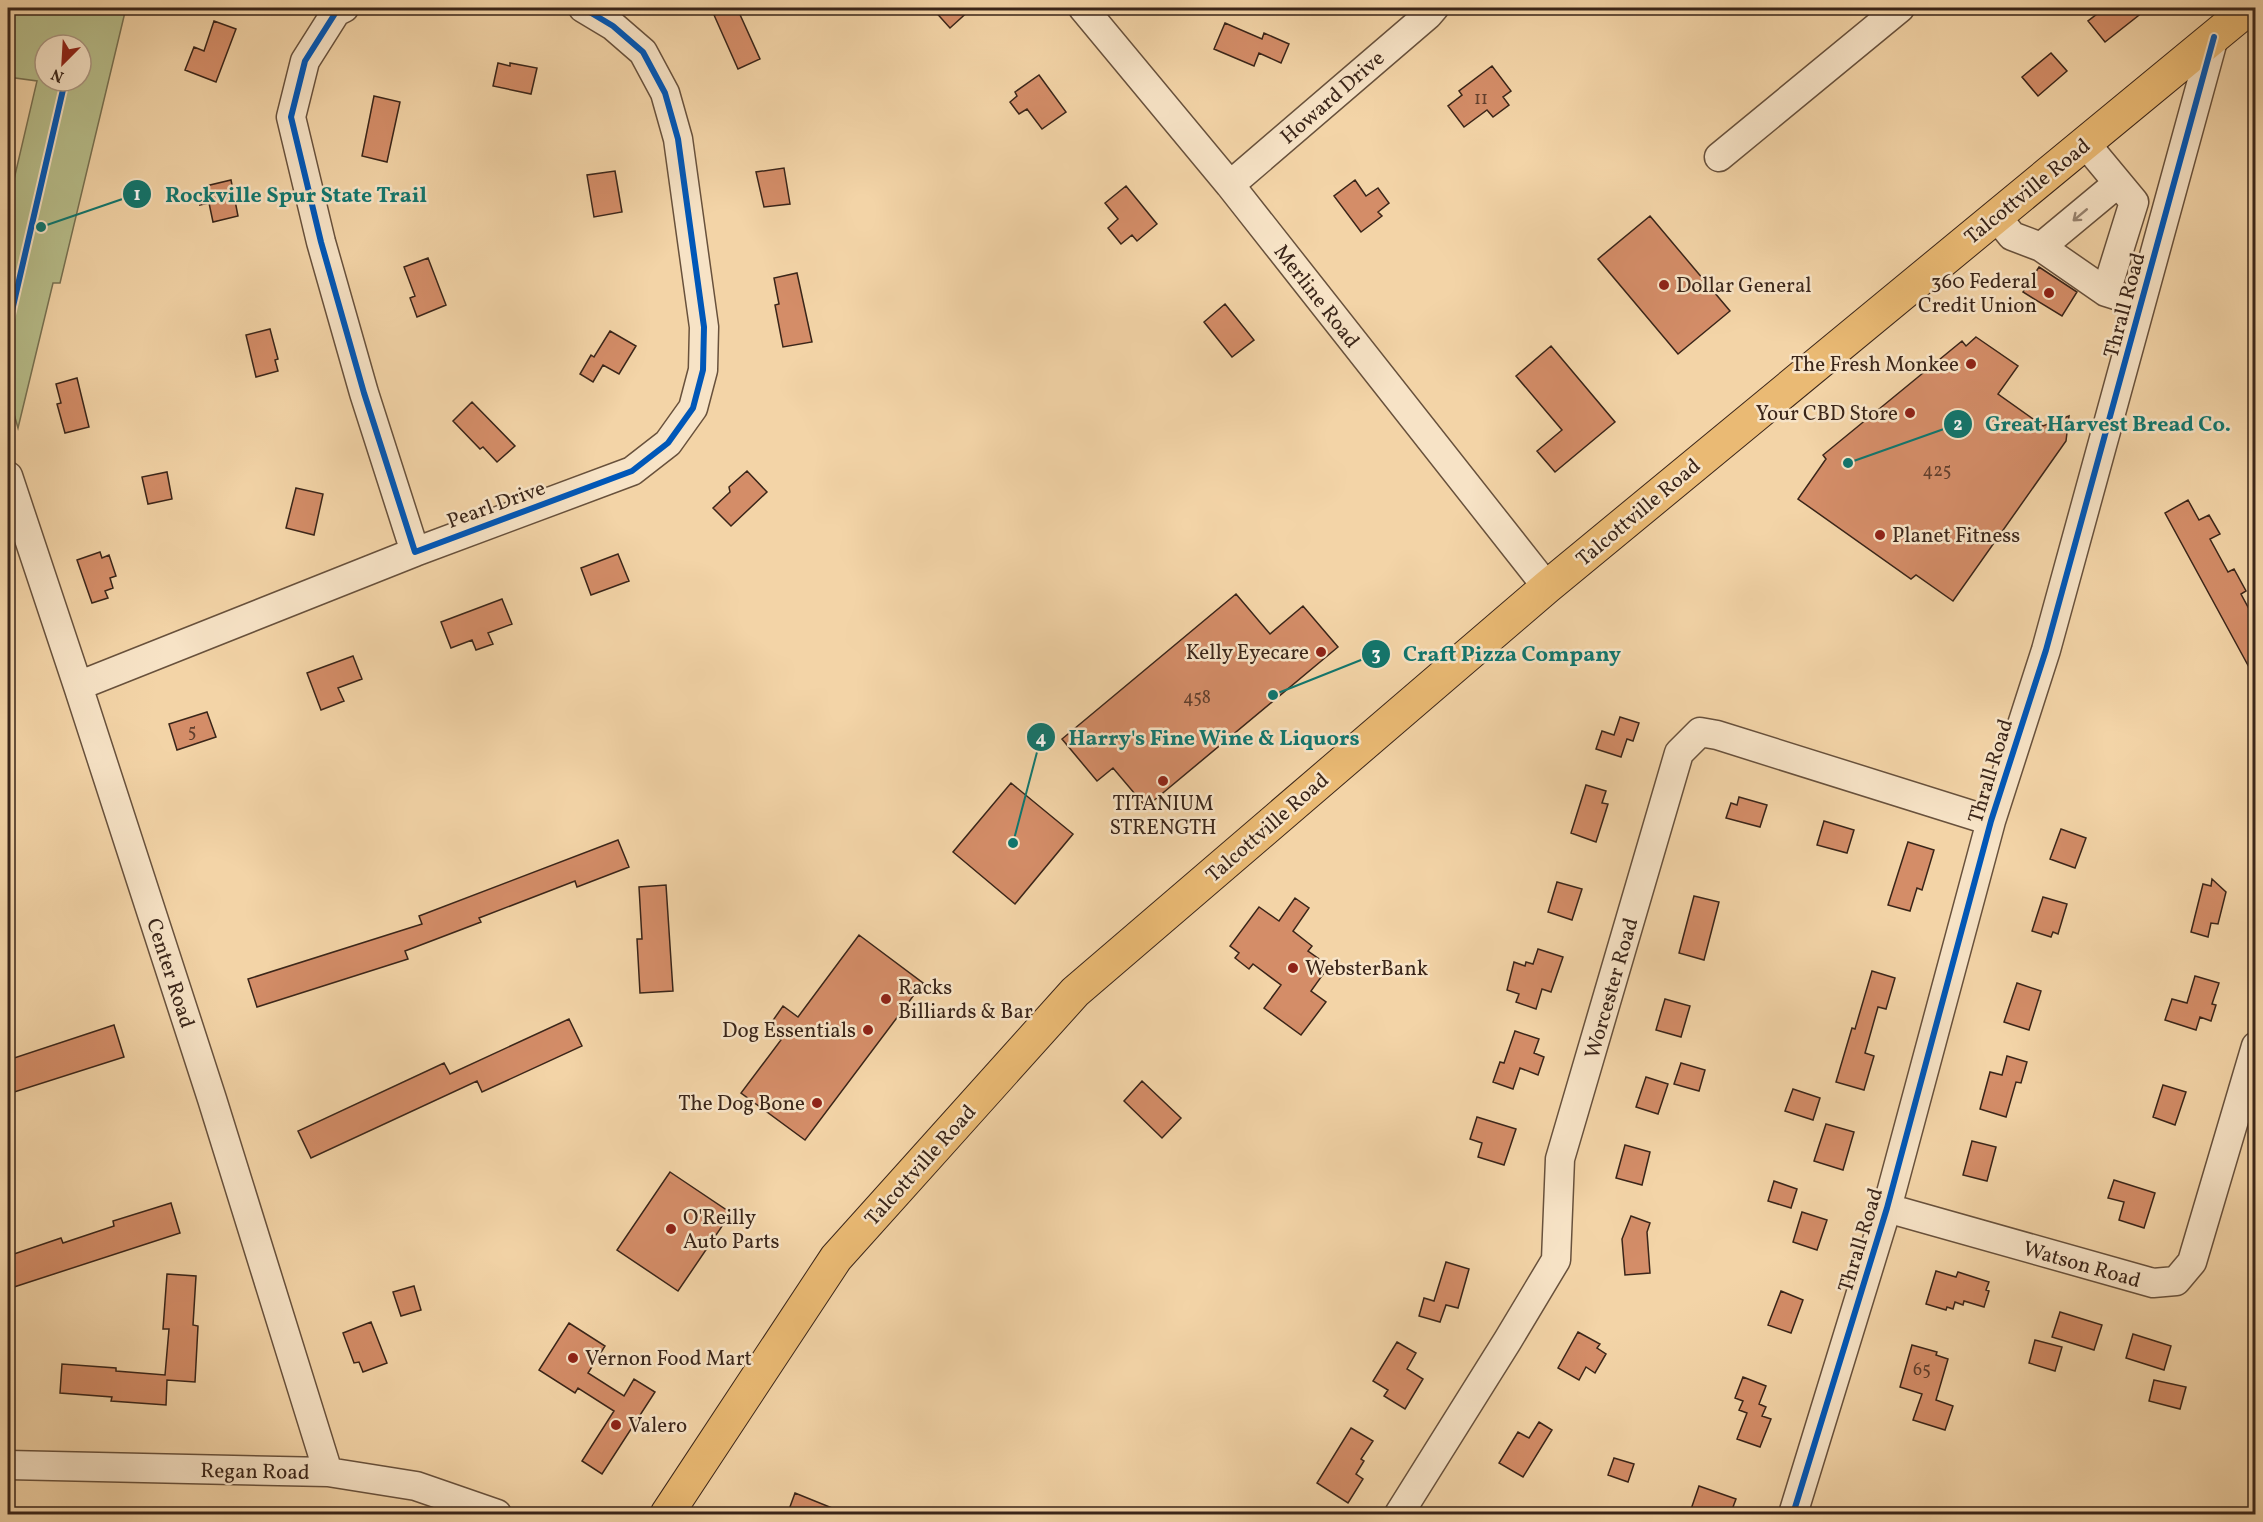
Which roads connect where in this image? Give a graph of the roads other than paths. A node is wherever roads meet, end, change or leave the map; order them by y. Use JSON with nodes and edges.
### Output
{"nodes":[{"id":1,"x":344,"y":8,"type":"edge"},
{"id":2,"x":583,"y":8,"type":"edge"},
{"id":3,"x":1083,"y":8,"type":"edge"},
{"id":4,"x":1434,"y":8,"type":"edge"},
{"id":5,"x":1900,"y":8,"type":"edge"},
{"id":6,"x":2249,"y":8,"type":"edge"},
{"id":7,"x":2214,"y":37,"type":"junction"},
{"id":8,"x":2085,"y":143,"type":"junction"},
{"id":9,"x":1719,"y":157,"type":"dead end"},
{"id":10,"x":2118,"y":183,"type":"junction"},
{"id":11,"x":1230,"y":185,"type":"junction"},
{"id":12,"x":1996,"y":216,"type":"junction"},
{"id":13,"x":2041,"y":247,"type":"junction"},
{"id":14,"x":2106,"y":292,"type":"junction"},
{"id":15,"x":2141,"y":303,"type":"junction"},
{"id":16,"x":8,"y":476,"type":"edge"},
{"id":17,"x":415,"y":552,"type":"junction"},
{"id":18,"x":1547,"y":587,"type":"junction"},
{"id":19,"x":78,"y":686,"type":"junction"},
{"id":20,"x":1991,"y":821,"type":"junction"},
{"id":21,"x":2256,"y":1047,"type":"edge"},
{"id":22,"x":1887,"y":1208,"type":"junction"},
{"id":23,"x":8,"y":1465,"type":"edge"},
{"id":24,"x":328,"y":1472,"type":"junction"},
{"id":25,"x":497,"y":1515,"type":"edge"},
{"id":26,"x":667,"y":1515,"type":"edge"},
{"id":27,"x":1399,"y":1515,"type":"edge"},
{"id":28,"x":1793,"y":1515,"type":"edge"}],
"edges":[{"from":1,"to":17,"type":"street"},
{"from":2,"to":17,"type":"street","name":"Pearl Drive"},
{"from":3,"to":11,"type":"street","name":"Merline Road"},
{"from":4,"to":11,"type":"street","name":"Howard Drive"},
{"from":5,"to":9,"type":"street"},
{"from":6,"to":7,"type":"main road","name":"Talcottville Road"},
{"from":7,"to":8,"type":"main road","name":"Talcottville Road"},
{"from":7,"to":15,"type":"street","name":"Thrall Road"},
{"from":8,"to":10,"type":"street"},
{"from":8,"to":12,"type":"main road","name":"Talcottville Road"},
{"from":10,"to":13,"type":"street","one_way":true},
{"from":10,"to":14,"type":"street"},
{"from":11,"to":18,"type":"street","name":"Merline Road"},
{"from":12,"to":13,"type":"street"},
{"from":12,"to":18,"type":"main road","name":"Talcottville Road"},
{"from":13,"to":14,"type":"street"},
{"from":14,"to":15,"type":"street"},
{"from":15,"to":20,"type":"street","name":"Thrall Road"},
{"from":16,"to":19,"type":"street","name":"Center Road"},
{"from":17,"to":19,"type":"street","name":"Pearl Drive"},
{"from":18,"to":26,"type":"main road","name":"Talcottville Road"},
{"from":19,"to":24,"type":"street","name":"Center Road"},
{"from":20,"to":22,"type":"street","name":"Thrall Road"},
{"from":20,"to":27,"type":"street","name":"Worcester Road"},
{"from":21,"to":22,"type":"street","name":"Watson Road"},
{"from":22,"to":28,"type":"street","name":"Thrall Road"},
{"from":23,"to":24,"type":"street","name":"Regan Road"},
{"from":24,"to":25,"type":"street","name":"Regan Road"}]}
